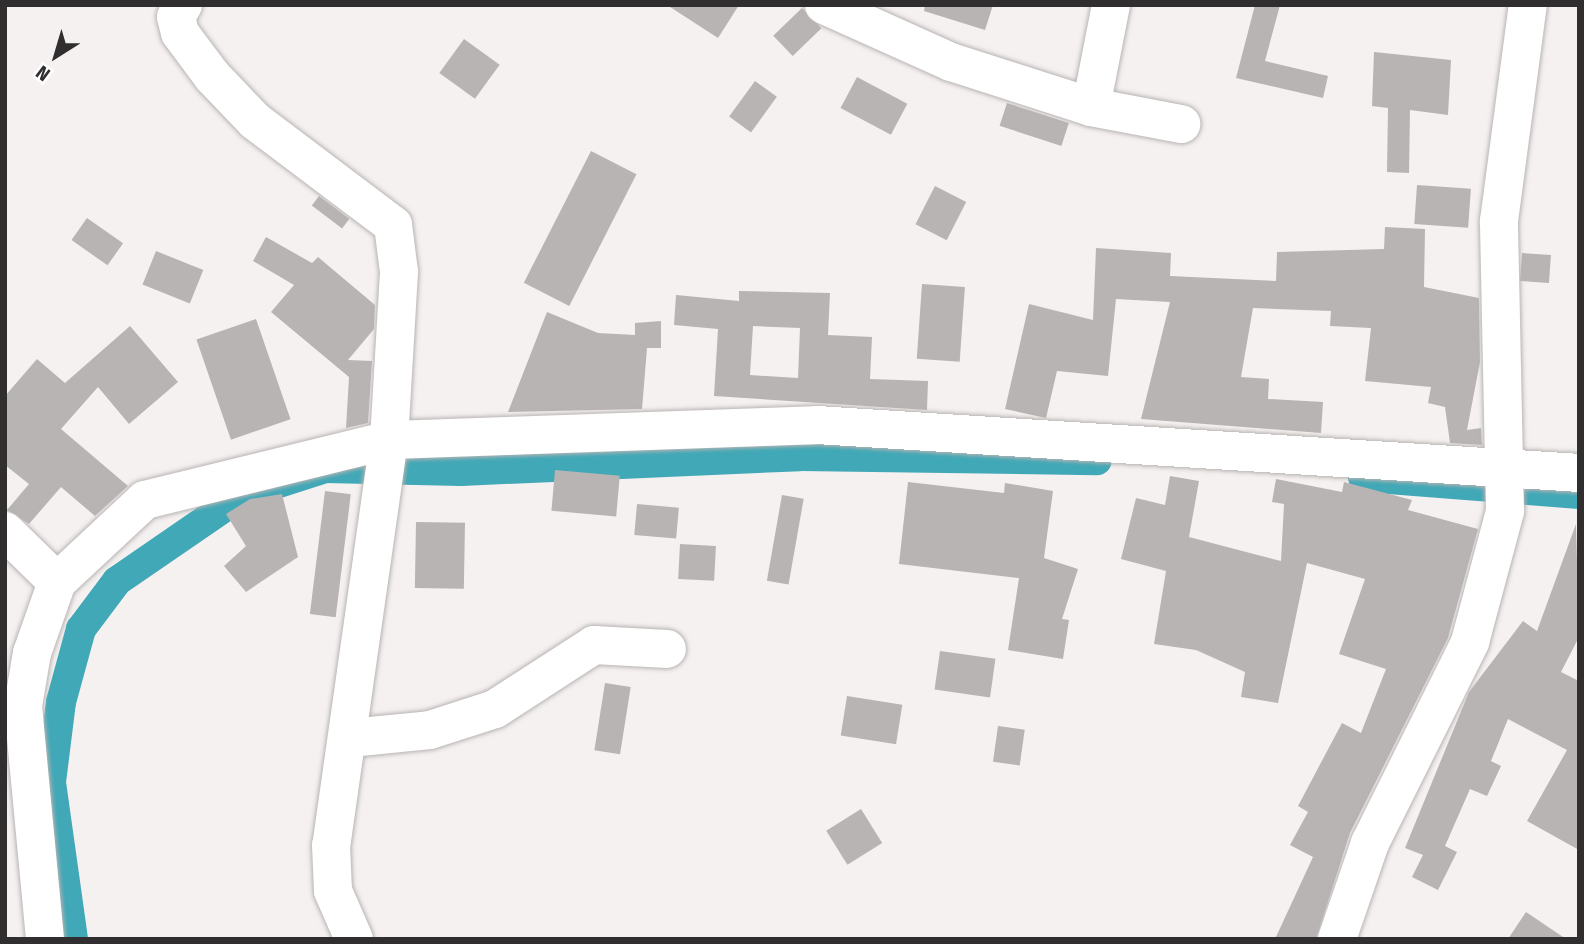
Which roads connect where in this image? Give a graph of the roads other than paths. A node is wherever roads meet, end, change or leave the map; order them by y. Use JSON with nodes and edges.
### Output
{"nodes":[{"id":1,"x":183,"y":5,"type":"edge"},
{"id":2,"x":824,"y":5,"type":"edge"},
{"id":3,"x":1111,"y":5,"type":"edge"},
{"id":4,"x":1528,"y":5,"type":"edge"},
{"id":5,"x":1091,"y":107,"type":"junction"},
{"id":6,"x":1181,"y":124,"type":"dead end"},
{"id":7,"x":387,"y":447,"type":"junction"},
{"id":8,"x":1579,"y":473,"type":"edge"},
{"id":9,"x":1507,"y":489,"type":"junction"},
{"id":10,"x":5,"y":531,"type":"edge"},
{"id":11,"x":57,"y":582,"type":"junction"},
{"id":12,"x":667,"y":649,"type":"dead end"},
{"id":13,"x":350,"y":738,"type":"junction"},
{"id":14,"x":45,"y":939,"type":"edge"},
{"id":15,"x":354,"y":939,"type":"edge"},
{"id":16,"x":1338,"y":939,"type":"edge"}],
"edges":[{"from":1,"to":7,"type":"street"},
{"from":2,"to":5,"type":"street"},
{"from":3,"to":5,"type":"street"},
{"from":4,"to":9,"type":"street"},
{"from":5,"to":6,"type":"street"},
{"from":7,"to":9,"type":"street"},
{"from":7,"to":11,"type":"street"},
{"from":7,"to":13,"type":"street"},
{"from":8,"to":9,"type":"street"},
{"from":9,"to":16,"type":"street"},
{"from":10,"to":11,"type":"street"},
{"from":11,"to":14,"type":"street"},
{"from":12,"to":13,"type":"street"},
{"from":13,"to":15,"type":"street"}]}
